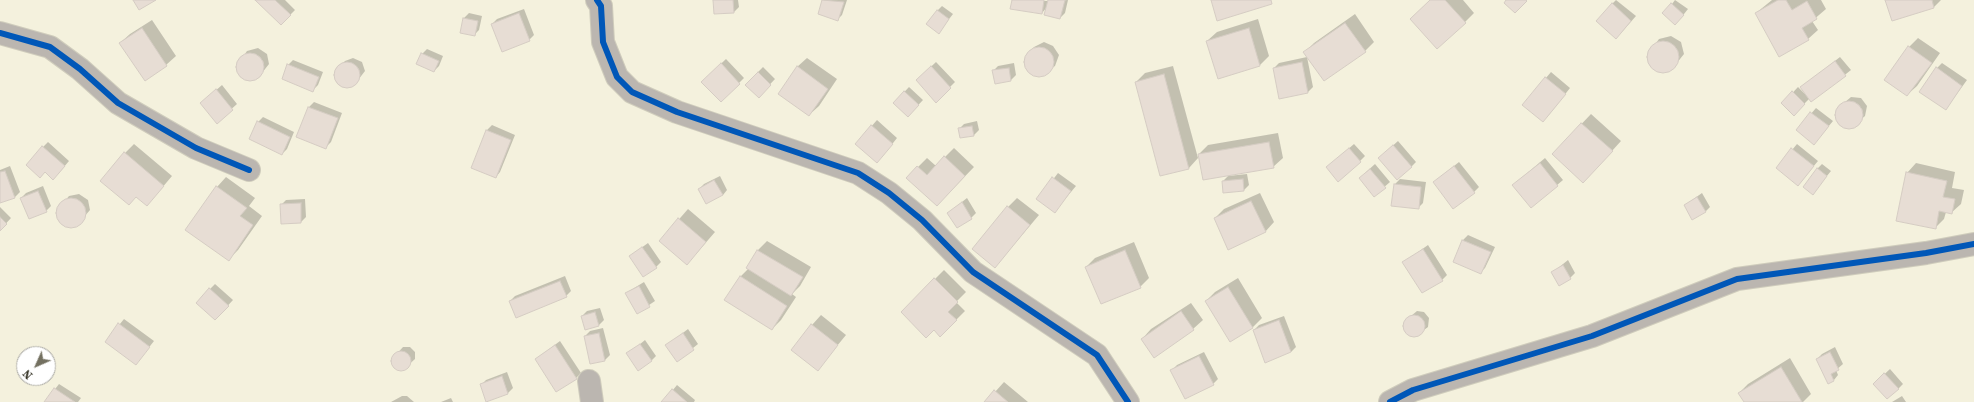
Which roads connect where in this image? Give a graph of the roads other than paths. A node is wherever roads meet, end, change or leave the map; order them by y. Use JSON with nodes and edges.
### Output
{"nodes":[{"id":1,"x":596,"y":0,"type":"edge"},
{"id":2,"x":0,"y":33,"type":"edge"},
{"id":3,"x":249,"y":170,"type":"dead end"},
{"id":4,"x":1974,"y":244,"type":"edge"},
{"id":5,"x":589,"y":381,"type":"dead end"},
{"id":6,"x":592,"y":402,"type":"edge"},
{"id":7,"x":1128,"y":402,"type":"edge"},
{"id":8,"x":1390,"y":402,"type":"edge"}],
"edges":[{"from":1,"to":7,"type":"street"},
{"from":2,"to":3,"type":"street"},
{"from":4,"to":8,"type":"street"},
{"from":5,"to":6,"type":"street"}]}
